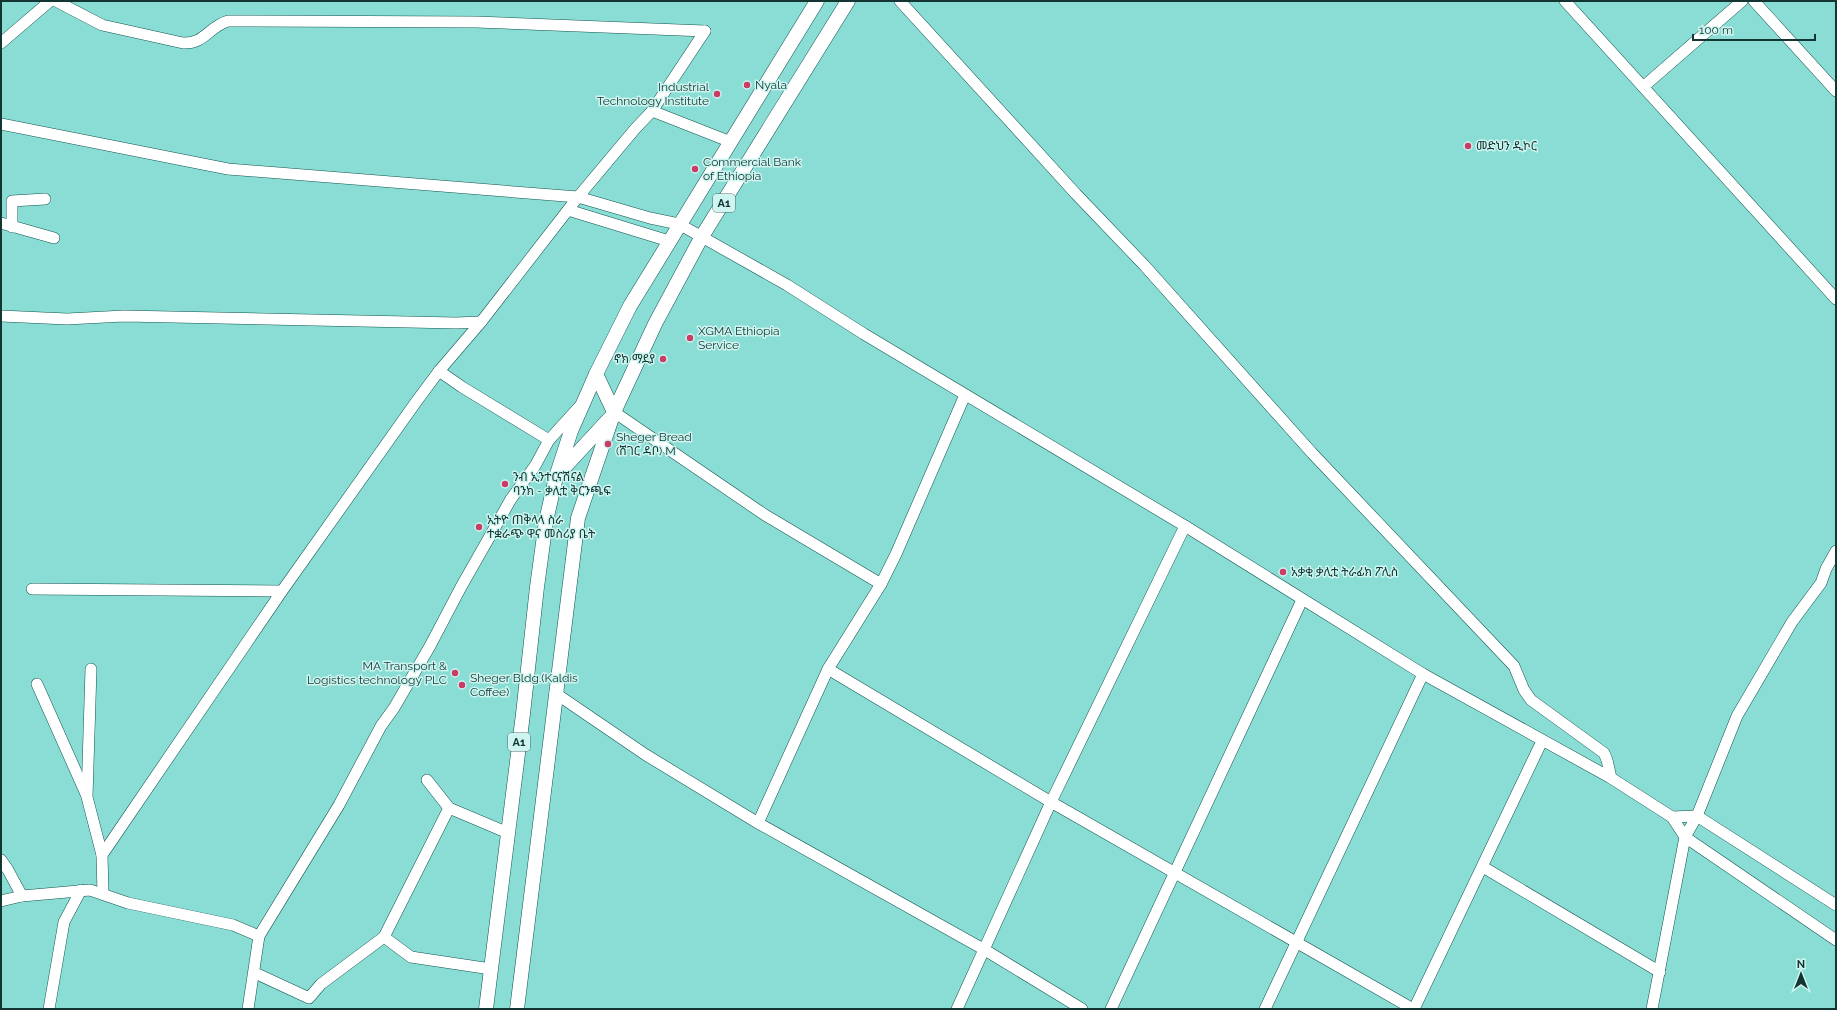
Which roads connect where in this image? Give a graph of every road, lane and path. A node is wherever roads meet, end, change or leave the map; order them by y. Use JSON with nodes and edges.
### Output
{"nodes":[{"id":1,"x":50,"y":1,"type":"edge"},
{"id":2,"x":56,"y":1,"type":"edge"},
{"id":3,"x":817,"y":1,"type":"edge"},
{"id":4,"x":848,"y":1,"type":"edge"},
{"id":5,"x":900,"y":1,"type":"edge"},
{"id":6,"x":1565,"y":1,"type":"edge"},
{"id":7,"x":1742,"y":1,"type":"edge"},
{"id":8,"x":1754,"y":1,"type":"edge"},
{"id":9,"x":1,"y":42,"type":"edge"},
{"id":10,"x":1643,"y":87,"type":"junction"},
{"id":11,"x":1836,"y":91,"type":"edge"},
{"id":12,"x":652,"y":111,"type":"junction"},
{"id":13,"x":1,"y":124,"type":"edge"},
{"id":14,"x":731,"y":142,"type":"junction"},
{"id":15,"x":578,"y":197,"type":"junction"},
{"id":16,"x":45,"y":199,"type":"dead end"},
{"id":17,"x":568,"y":210,"type":"junction"},
{"id":18,"x":1,"y":223,"type":"edge"},
{"id":19,"x":679,"y":224,"type":"junction"},
{"id":20,"x":12,"y":227,"type":"junction"},
{"id":21,"x":54,"y":238,"type":"dead end"},
{"id":22,"x":701,"y":238,"type":"junction"},
{"id":23,"x":669,"y":241,"type":"junction"},
{"id":24,"x":1836,"y":299,"type":"edge"},
{"id":25,"x":1,"y":316,"type":"edge"},
{"id":26,"x":481,"y":322,"type":"junction"},
{"id":27,"x":439,"y":371,"type":"junction"},
{"id":28,"x":596,"y":374,"type":"junction"},
{"id":29,"x":965,"y":395,"type":"junction"},
{"id":30,"x":584,"y":402,"type":"junction"},
{"id":31,"x":614,"y":412,"type":"junction"},
{"id":32,"x":549,"y":440,"type":"junction"},
{"id":33,"x":556,"y":477,"type":"junction"},
{"id":34,"x":1185,"y":526,"type":"junction"},
{"id":35,"x":1836,"y":551,"type":"edge"},
{"id":36,"x":880,"y":584,"type":"junction"},
{"id":37,"x":32,"y":589,"type":"dead end"},
{"id":38,"x":282,"y":591,"type":"junction"},
{"id":39,"x":1302,"y":600,"type":"junction"},
{"id":40,"x":91,"y":668,"type":"dead end"},
{"id":41,"x":828,"y":669,"type":"junction"},
{"id":42,"x":1423,"y":674,"type":"junction"},
{"id":43,"x":37,"y":684,"type":"dead end"},
{"id":44,"x":555,"y":693,"type":"junction"},
{"id":45,"x":1542,"y":741,"type":"junction"},
{"id":46,"x":1611,"y":778,"type":"junction"},
{"id":47,"x":428,"y":780,"type":"dead end"},
{"id":48,"x":87,"y":797,"type":"junction"},
{"id":49,"x":1051,"y":802,"type":"junction"},
{"id":50,"x":448,"y":808,"type":"junction"},
{"id":51,"x":1697,"y":816,"type":"junction"},
{"id":52,"x":1672,"y":817,"type":"junction"},
{"id":53,"x":758,"y":823,"type":"junction"},
{"id":54,"x":508,"y":833,"type":"junction"},
{"id":55,"x":1686,"y":837,"type":"junction"},
{"id":56,"x":102,"y":855,"type":"junction"},
{"id":57,"x":1,"y":860,"type":"edge"},
{"id":58,"x":1483,"y":867,"type":"junction"},
{"id":59,"x":1176,"y":872,"type":"junction"},
{"id":60,"x":81,"y":890,"type":"junction"},
{"id":61,"x":103,"y":894,"type":"junction"},
{"id":62,"x":22,"y":896,"type":"junction"},
{"id":63,"x":1,"y":901,"type":"edge"},
{"id":64,"x":1836,"y":905,"type":"edge"},
{"id":65,"x":259,"y":936,"type":"junction"},
{"id":66,"x":384,"y":937,"type":"junction"},
{"id":67,"x":1836,"y":940,"type":"edge"},
{"id":68,"x":1295,"y":942,"type":"junction"},
{"id":69,"x":985,"y":950,"type":"junction"},
{"id":70,"x":491,"y":969,"type":"junction"},
{"id":71,"x":1660,"y":972,"type":"junction"},
{"id":72,"x":254,"y":973,"type":"junction"},
{"id":73,"x":49,"y":1009,"type":"edge"},
{"id":74,"x":248,"y":1009,"type":"edge"},
{"id":75,"x":486,"y":1009,"type":"edge"},
{"id":76,"x":517,"y":1009,"type":"edge"},
{"id":77,"x":957,"y":1009,"type":"edge"},
{"id":78,"x":1082,"y":1009,"type":"edge"},
{"id":79,"x":1111,"y":1009,"type":"edge"},
{"id":80,"x":1265,"y":1009,"type":"edge"},
{"id":81,"x":1414,"y":1009,"type":"edge"},
{"id":82,"x":1652,"y":1009,"type":"edge"}],
"edges":[{"from":1,"to":9,"type":"street"},
{"from":2,"to":12,"type":"street"},
{"from":3,"to":14,"type":"main road","number":"A1"},
{"from":4,"to":22,"type":"main road","number":"A1"},
{"from":5,"to":46,"type":"street"},
{"from":6,"to":10,"type":"street"},
{"from":7,"to":10,"type":"street"},
{"from":8,"to":11,"type":"street"},
{"from":10,"to":24,"type":"street"},
{"from":12,"to":14,"type":"street"},
{"from":12,"to":15,"type":"street"},
{"from":13,"to":15,"type":"street"},
{"from":14,"to":19,"type":"main road","number":"A1"},
{"from":15,"to":17,"type":"street"},
{"from":15,"to":19,"type":"street"},
{"from":16,"to":20,"type":"street"},
{"from":17,"to":23,"type":"street"},
{"from":17,"to":26,"type":"street"},
{"from":18,"to":20,"type":"street"},
{"from":19,"to":22,"type":"street"},
{"from":19,"to":23,"type":"main road","number":"A1"},
{"from":20,"to":21,"type":"street"},
{"from":22,"to":29,"type":"street"},
{"from":22,"to":31,"type":"main road","number":"A1"},
{"from":23,"to":28,"type":"main road","number":"A1"},
{"from":25,"to":26,"type":"street"},
{"from":26,"to":27,"type":"street"},
{"from":27,"to":32,"type":"street"},
{"from":27,"to":38,"type":"street"},
{"from":28,"to":30,"type":"main road","number":"A1"},
{"from":28,"to":31,"type":"main road"},
{"from":29,"to":34,"type":"street"},
{"from":29,"to":36,"type":"street"},
{"from":30,"to":32,"type":"street"},
{"from":30,"to":33,"type":"main road","number":"A1"},
{"from":31,"to":33,"type":"main road","number":"A1"},
{"from":31,"to":36,"type":"street"},
{"from":31,"to":44,"type":"main road","number":"A1"},
{"from":32,"to":65,"type":"street"},
{"from":33,"to":54,"type":"main road","number":"A1"},
{"from":34,"to":39,"type":"street"},
{"from":34,"to":49,"type":"street"},
{"from":35,"to":51,"type":"street"},
{"from":36,"to":41,"type":"street"},
{"from":37,"to":38,"type":"street"},
{"from":38,"to":56,"type":"street"},
{"from":39,"to":42,"type":"street"},
{"from":39,"to":59,"type":"street"},
{"from":40,"to":48,"type":"street"},
{"from":41,"to":49,"type":"street"},
{"from":41,"to":53,"type":"street"},
{"from":42,"to":45,"type":"street"},
{"from":42,"to":68,"type":"street"},
{"from":43,"to":48,"type":"street"},
{"from":44,"to":53,"type":"street"},
{"from":44,"to":76,"type":"main road","number":"A1"},
{"from":45,"to":46,"type":"street"},
{"from":45,"to":58,"type":"street"},
{"from":46,"to":52,"type":"street"},
{"from":47,"to":50,"type":"street"},
{"from":48,"to":56,"type":"street"},
{"from":49,"to":59,"type":"street"},
{"from":49,"to":69,"type":"street"},
{"from":50,"to":54,"type":"street"},
{"from":50,"to":66,"type":"street"},
{"from":51,"to":52,"type":"street"},
{"from":51,"to":55,"type":"street"},
{"from":51,"to":64,"type":"street"},
{"from":52,"to":55,"type":"street"},
{"from":53,"to":69,"type":"street"},
{"from":54,"to":70,"type":"main road","number":"A1"},
{"from":55,"to":67,"type":"street"},
{"from":55,"to":71,"type":"street"},
{"from":56,"to":61,"type":"street"},
{"from":57,"to":62,"type":"street"},
{"from":58,"to":71,"type":"street"},
{"from":58,"to":81,"type":"street"},
{"from":59,"to":68,"type":"street"},
{"from":59,"to":79,"type":"street"},
{"from":60,"to":61,"type":"street"},
{"from":60,"to":62,"type":"street"},
{"from":60,"to":73,"type":"street"},
{"from":61,"to":65,"type":"street"},
{"from":62,"to":63,"type":"street"},
{"from":65,"to":72,"type":"street"},
{"from":66,"to":70,"type":"street"},
{"from":66,"to":72,"type":"street"},
{"from":68,"to":80,"type":"street"},
{"from":68,"to":81,"type":"street"},
{"from":69,"to":77,"type":"street"},
{"from":69,"to":78,"type":"street"},
{"from":70,"to":75,"type":"main road","number":"A1"},
{"from":71,"to":82,"type":"street"},
{"from":72,"to":74,"type":"street"}]}
